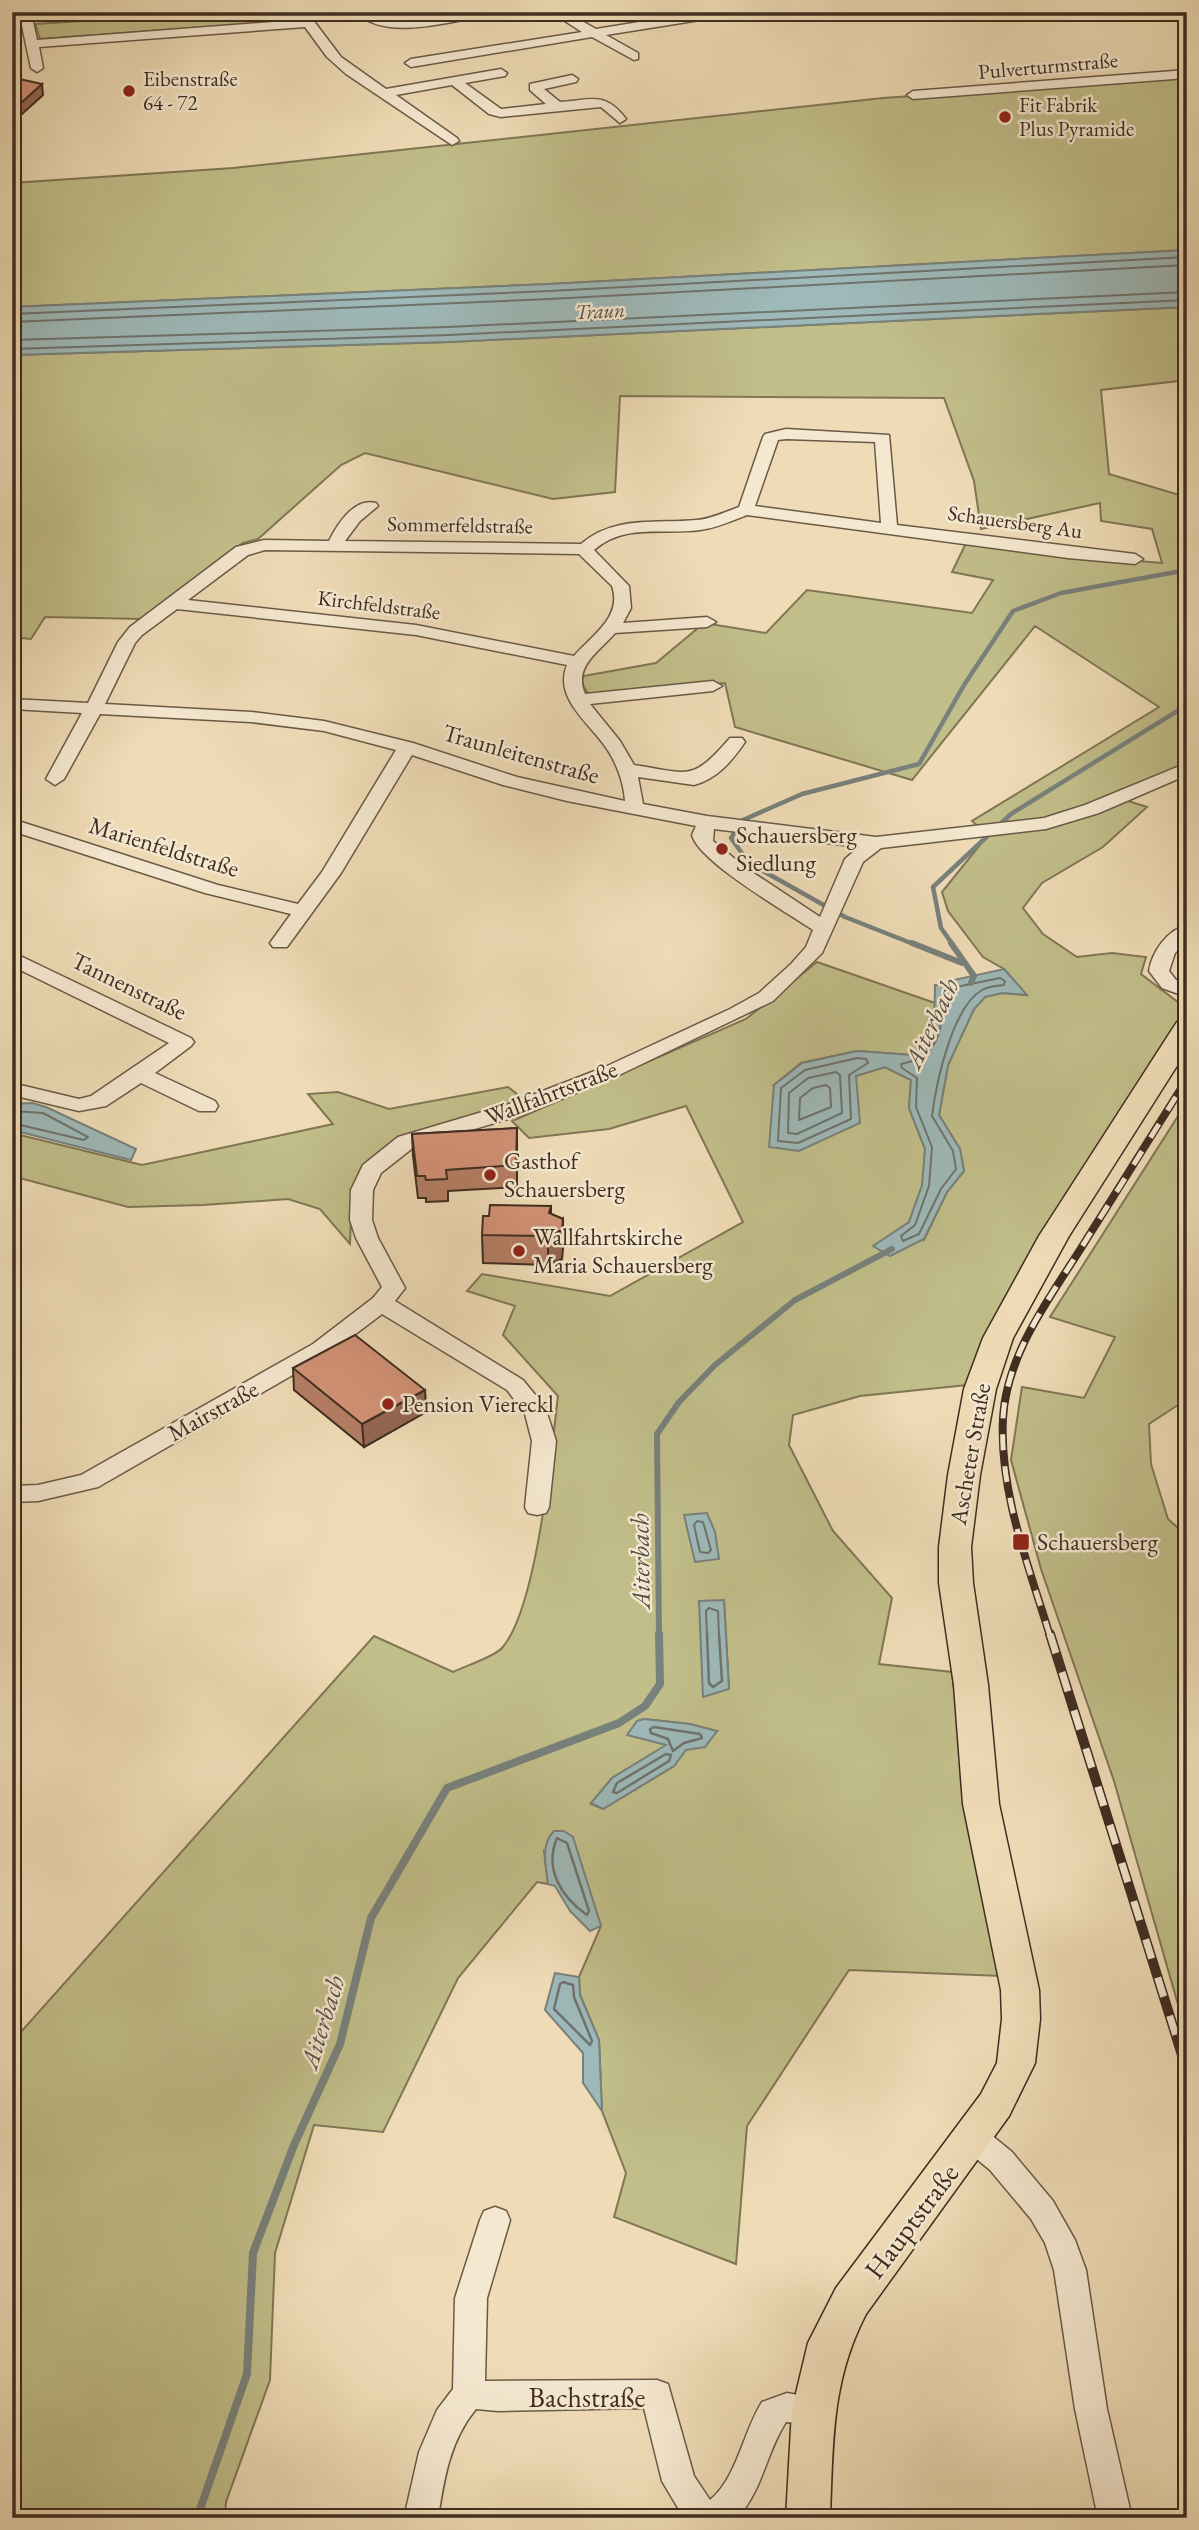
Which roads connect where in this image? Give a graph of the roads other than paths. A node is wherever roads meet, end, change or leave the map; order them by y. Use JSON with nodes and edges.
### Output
{"nodes":[{"id":1,"x":24,"y":12,"type":"edge"},
{"id":2,"x":362,"y":12,"type":"edge"},
{"id":3,"x":487,"y":12,"type":"edge"},
{"id":4,"x":557,"y":12,"type":"edge"},
{"id":5,"x":725,"y":12,"type":"edge"},
{"id":6,"x":304,"y":18,"type":"edge"},
{"id":7,"x":597,"y":34,"type":"junction"},
{"id":8,"x":33,"y":44,"type":"junction"},
{"id":9,"x":634,"y":56,"type":"dead end"},
{"id":10,"x":411,"y":63,"type":"dead end"},
{"id":11,"x":37,"y":68,"type":"dead end"},
{"id":12,"x":501,"y":74,"type":"dead end"},
{"id":13,"x":1187,"y":74,"type":"edge"},
{"id":14,"x":572,"y":79,"type":"dead end"},
{"id":15,"x":454,"y":81,"type":"junction"},
{"id":16,"x":386,"y":93,"type":"junction"},
{"id":17,"x":913,"y":95,"type":"dead end"},
{"id":18,"x":556,"y":106,"type":"junction"},
{"id":19,"x":620,"y":119,"type":"dead end"},
{"id":20,"x":452,"y":141,"type":"dead end"},
{"id":21,"x":370,"y":506,"type":"dead end"},
{"id":22,"x":746,"y":510,"type":"junction"},
{"id":23,"x":889,"y":527,"type":"junction"},
{"id":24,"x":335,"y":545,"type":"junction"},
{"id":25,"x":585,"y":549,"type":"junction"},
{"id":26,"x":1135,"y":559,"type":"dead end"},
{"id":27,"x":173,"y":603,"type":"junction"},
{"id":28,"x":707,"y":622,"type":"dead end"},
{"id":29,"x":612,"y":628,"type":"junction"},
{"id":30,"x":577,"y":662,"type":"junction"},
{"id":31,"x":713,"y":686,"type":"dead end"},
{"id":32,"x":578,"y":700,"type":"junction"},
{"id":33,"x":12,"y":704,"type":"edge"},
{"id":34,"x":93,"y":710,"type":"junction"},
{"id":35,"x":736,"y":742,"type":"dead end"},
{"id":36,"x":407,"y":747,"type":"junction"},
{"id":37,"x":1187,"y":768,"type":"edge"},
{"id":38,"x":627,"y":770,"type":"junction"},
{"id":39,"x":55,"y":779,"type":"dead end"},
{"id":40,"x":632,"y":808,"type":"junction"},
{"id":41,"x":714,"y":823,"type":"junction"},
{"id":42,"x":12,"y":825,"type":"edge"},
{"id":43,"x":1018,"y":828,"type":"joint"},
{"id":44,"x":966,"y":834,"type":"joint"},
{"id":45,"x":876,"y":843,"type":"junction"},
{"id":46,"x":303,"y":911,"type":"junction"},
{"id":47,"x":827,"y":925,"type":"junction"},
{"id":48,"x":1187,"y":931,"type":"edge"},
{"id":49,"x":280,"y":943,"type":"dead end"},
{"id":50,"x":12,"y":958,"type":"edge"},
{"id":51,"x":1187,"y":991,"type":"edge"},
{"id":52,"x":1187,"y":1028,"type":"edge"},
{"id":53,"x":140,"y":1074,"type":"junction"},
{"id":54,"x":12,"y":1089,"type":"edge"},
{"id":55,"x":207,"y":1106,"type":"dead end"},
{"id":56,"x":388,"y":1296,"type":"junction"},
{"id":57,"x":12,"y":1494,"type":"edge"},
{"id":58,"x":537,"y":1507,"type":"dead end"},
{"id":59,"x":1007,"y":1930,"type":"joint"},
{"id":60,"x":973,"y":2138,"type":"junction"},
{"id":61,"x":495,"y":2220,"type":"dead end"},
{"id":62,"x":469,"y":2394,"type":"junction"},
{"id":63,"x":813,"y":2410,"type":"junction"},
{"id":64,"x":421,"y":2518,"type":"edge"},
{"id":65,"x":703,"y":2518,"type":"edge"},
{"id":66,"x":712,"y":2518,"type":"edge"},
{"id":67,"x":808,"y":2518,"type":"edge"},
{"id":68,"x":1115,"y":2518,"type":"edge"}],
"edges":[{"from":1,"to":8,"type":"street"},
{"from":2,"to":3,"type":"street"},
{"from":4,"to":7,"type":"street"},
{"from":5,"to":7,"type":"street"},
{"from":6,"to":8,"type":"street"},
{"from":6,"to":16,"type":"street"},
{"from":7,"to":9,"type":"street"},
{"from":7,"to":10,"type":"street"},
{"from":8,"to":11,"type":"street"},
{"from":12,"to":15,"type":"street"},
{"from":13,"to":17,"type":"street","name":"Pulverturmstraße"},
{"from":14,"to":18,"type":"street"},
{"from":15,"to":16,"type":"street"},
{"from":15,"to":18,"type":"street"},
{"from":16,"to":20,"type":"street"},
{"from":18,"to":19,"type":"street"},
{"from":21,"to":24,"type":"street","name":"Sommerfeldstraße"},
{"from":22,"to":23,"type":"street","name":"Schauersberg Au"},
{"from":22,"to":23,"type":"street"},
{"from":22,"to":25,"type":"street","name":"Schauersberg Au"},
{"from":23,"to":26,"type":"street","name":"Schauersberg Au"},
{"from":24,"to":25,"type":"street","name":"Sommerfeldstraße"},
{"from":24,"to":27,"type":"street","name":"Sommerfeldstraße"},
{"from":25,"to":29,"type":"street"},
{"from":27,"to":30,"type":"street","name":"Kirchfeldstraße"},
{"from":27,"to":34,"type":"street","name":"Sommerfeldstraße"},
{"from":28,"to":29,"type":"street"},
{"from":29,"to":30,"type":"street"},
{"from":30,"to":32,"type":"street"},
{"from":31,"to":32,"type":"street"},
{"from":32,"to":38,"type":"street"},
{"from":33,"to":34,"type":"street","name":"Traunleitenstraße"},
{"from":34,"to":36,"type":"street","name":"Traunleitenstraße"},
{"from":34,"to":39,"type":"street","name":"Sommerfeldstraße"},
{"from":35,"to":38,"type":"street"},
{"from":36,"to":40,"type":"street","name":"Traunleitenstraße"},
{"from":36,"to":46,"type":"street"},
{"from":37,"to":43,"type":"street"},
{"from":38,"to":40,"type":"street"},
{"from":40,"to":41,"type":"street","name":"Traunleitenstraße"},
{"from":41,"to":45,"type":"street","name":"Traunleitenstraße"},
{"from":41,"to":47,"type":"street"},
{"from":42,"to":46,"type":"street","name":"Marienfeldstraße"},
{"from":43,"to":44,"type":"street","name":"Traunleitenstraße"},
{"from":44,"to":45,"type":"street","name":"Traunleitenstraße"},
{"from":45,"to":47,"type":"street","name":"Wallfahrtstraße"},
{"from":46,"to":49,"type":"street"},
{"from":47,"to":56,"type":"street","name":"Wallfahrtstraße"},
{"from":48,"to":51,"type":"street"},
{"from":50,"to":53,"type":"street","name":"Tannenstraße"},
{"from":52,"to":59,"type":"main road","name":"Ascheter Straße"},
{"from":53,"to":54,"type":"street"},
{"from":53,"to":55,"type":"street"},
{"from":56,"to":57,"type":"street","name":"Mairstraße"},
{"from":56,"to":58,"type":"street","name":"Wallfahrtstraße"},
{"from":59,"to":60,"type":"main road","name":"Hauptstraße"},
{"from":60,"to":63,"type":"main road","name":"Hauptstraße"},
{"from":60,"to":68,"type":"street"},
{"from":61,"to":62,"type":"street"},
{"from":62,"to":64,"type":"street"},
{"from":62,"to":65,"type":"street","name":"Bachstraße"},
{"from":63,"to":66,"type":"street"},
{"from":63,"to":67,"type":"main road","name":"Hauptstraße"}]}
